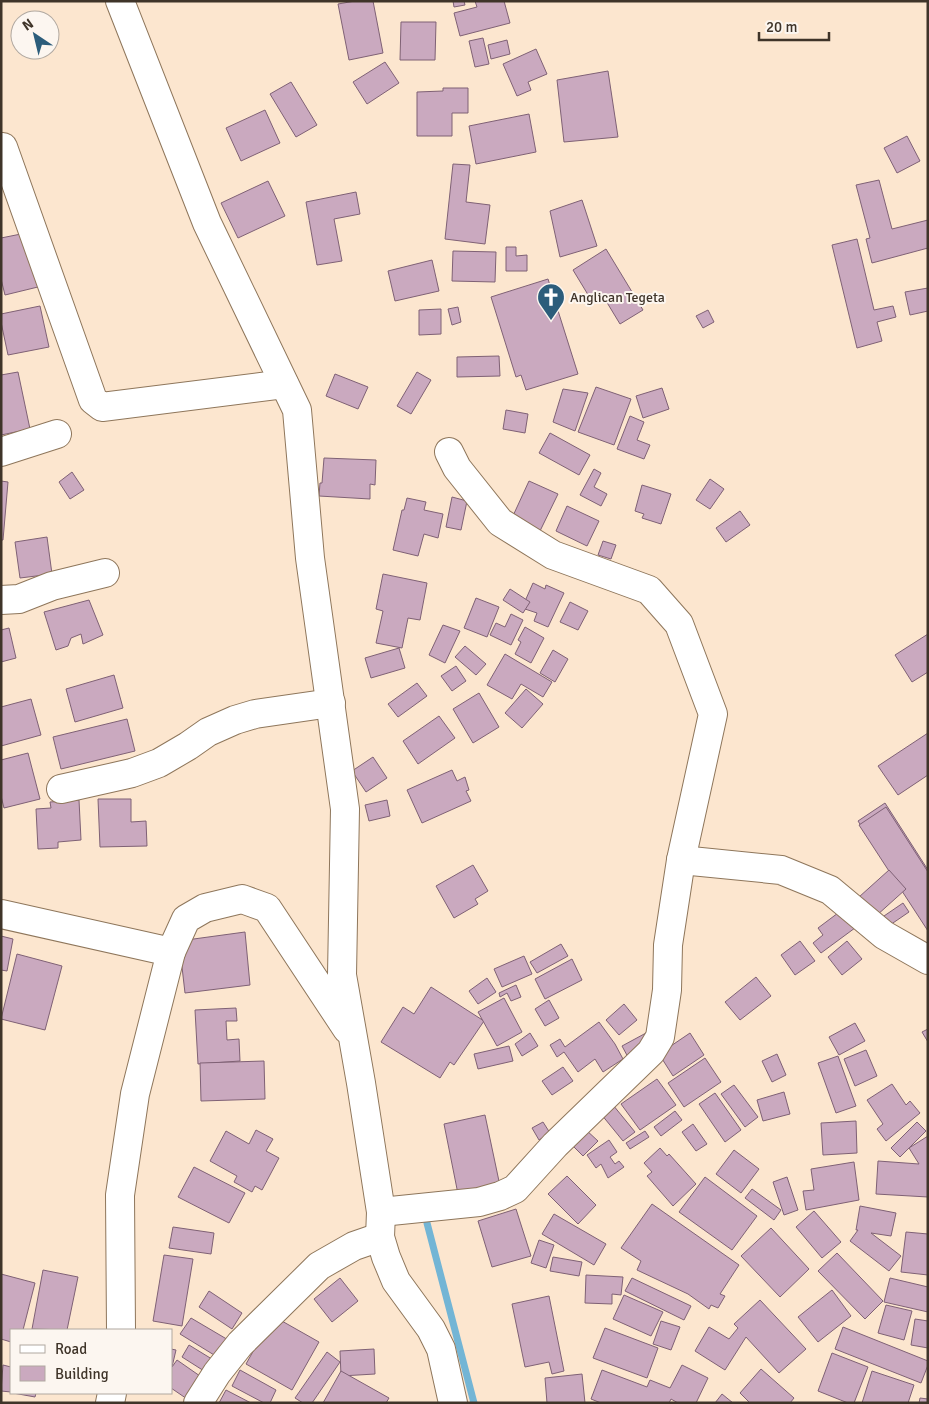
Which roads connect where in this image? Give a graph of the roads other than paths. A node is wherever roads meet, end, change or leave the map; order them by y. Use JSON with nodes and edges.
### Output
{"nodes":[{"id":1,"x":120,"y":1,"type":"edge"},
{"id":2,"x":1,"y":147,"type":"edge"},
{"id":3,"x":284,"y":384,"type":"junction"},
{"id":4,"x":56,"y":434,"type":"dead end"},
{"id":5,"x":1,"y":452,"type":"edge"},
{"id":6,"x":449,"y":452,"type":"dead end"},
{"id":7,"x":105,"y":573,"type":"dead end"},
{"id":8,"x":1,"y":600,"type":"edge"},
{"id":9,"x":330,"y":703,"type":"junction"},
{"id":10,"x":61,"y":788,"type":"dead end"},
{"id":11,"x":681,"y":860,"type":"junction"},
{"id":12,"x":1,"y":914,"type":"edge"},
{"id":13,"x":171,"y":952,"type":"junction"},
{"id":14,"x":928,"y":960,"type":"edge"},
{"id":15,"x":354,"y":1039,"type":"junction"},
{"id":16,"x":380,"y":1225,"type":"junction"},
{"id":17,"x":121,"y":1329,"type":"edge"},
{"id":18,"x":198,"y":1403,"type":"edge"},
{"id":19,"x":453,"y":1403,"type":"edge"}],
"edges":[{"from":1,"to":3,"type":"street"},
{"from":2,"to":3,"type":"street"},
{"from":3,"to":9,"type":"street"},
{"from":4,"to":5,"type":"street"},
{"from":6,"to":11,"type":"street"},
{"from":7,"to":8,"type":"street"},
{"from":9,"to":10,"type":"street"},
{"from":9,"to":15,"type":"street"},
{"from":11,"to":14,"type":"street"},
{"from":11,"to":16,"type":"street"},
{"from":12,"to":13,"type":"street"},
{"from":13,"to":15,"type":"street"},
{"from":13,"to":17,"type":"street"},
{"from":15,"to":16,"type":"street"},
{"from":16,"to":18,"type":"street"},
{"from":16,"to":19,"type":"street"}]}
